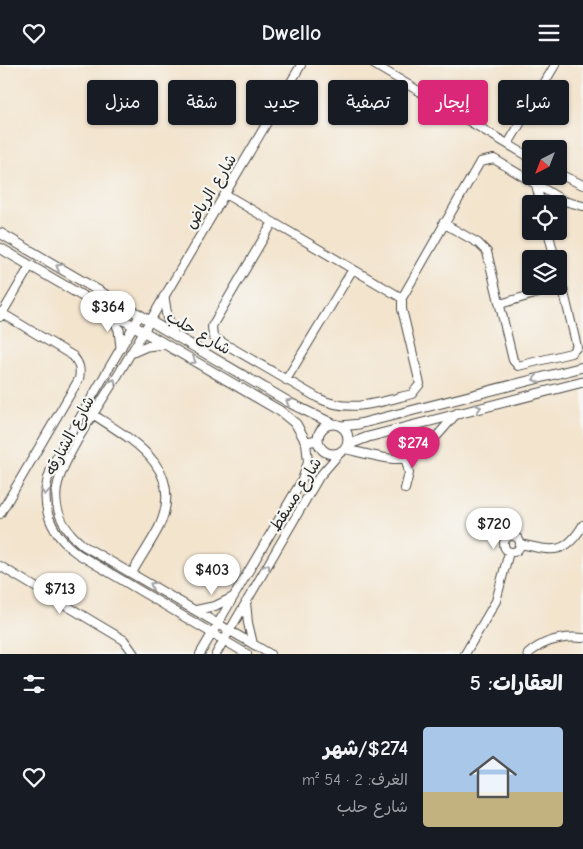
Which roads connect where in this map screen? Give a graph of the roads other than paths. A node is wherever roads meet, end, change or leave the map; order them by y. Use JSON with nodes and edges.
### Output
{"nodes":[{"id":1,"x":301,"y":65,"type":"edge"},
{"id":2,"x":375,"y":65,"type":"edge"},
{"id":3,"x":555,"y":65,"type":"edge"},
{"id":4,"x":508,"y":144,"type":"junction"},
{"id":5,"x":522,"y":153,"type":"edge"},
{"id":6,"x":522,"y":176,"type":"edge"},
{"id":7,"x":568,"y":178,"type":"edge"},
{"id":8,"x":536,"y":185,"type":"joint"},
{"id":9,"x":583,"y":185,"type":"edge"},
{"id":10,"x":225,"y":194,"type":"junction"},
{"id":11,"x":539,"y":195,"type":"edge"},
{"id":12,"x":583,"y":206,"type":"edge"},
{"id":13,"x":273,"y":222,"type":"junction"},
{"id":14,"x":443,"y":223,"type":"junction"},
{"id":15,"x":0,"y":233,"type":"edge"},
{"id":16,"x":0,"y":248,"type":"edge"},
{"id":17,"x":30,"y":266,"type":"junction"},
{"id":18,"x":353,"y":269,"type":"junction"},
{"id":19,"x":531,"y":295,"type":"edge"},
{"id":20,"x":564,"y":295,"type":"edge"},
{"id":21,"x":164,"y":297,"type":"junction"},
{"id":22,"x":402,"y":298,"type":"junction"},
{"id":23,"x":500,"y":304,"type":"junction"},
{"id":24,"x":112,"y":313,"type":"junction"},
{"id":25,"x":1,"y":314,"type":"edge"},
{"id":26,"x":140,"y":315,"type":"junction"},
{"id":27,"x":150,"y":320,"type":"junction"},
{"id":28,"x":134,"y":326,"type":"junction"},
{"id":29,"x":143,"y":332,"type":"junction"},
{"id":30,"x":175,"y":335,"type":"junction"},
{"id":31,"x":164,"y":344,"type":"junction"},
{"id":32,"x":122,"y":347,"type":"junction"},
{"id":33,"x":131,"y":353,"type":"junction"},
{"id":34,"x":583,"y":367,"type":"edge"},
{"id":35,"x":286,"y":380,"type":"junction"},
{"id":36,"x":583,"y":382,"type":"edge"},
{"id":37,"x":457,"y":413,"type":"junction"},
{"id":38,"x":94,"y":415,"type":"junction"},
{"id":39,"x":337,"y":425,"type":"junction"},
{"id":40,"x":318,"y":439,"type":"junction"},
{"id":41,"x":306,"y":442,"type":"junction"},
{"id":42,"x":344,"y":449,"type":"junction"},
{"id":43,"x":406,"y":460,"type":"junction"},
{"id":44,"x":405,"y":489,"type":"dead end"},
{"id":45,"x":0,"y":514,"type":"edge"},
{"id":46,"x":583,"y":525,"type":"edge"},
{"id":47,"x":520,"y":545,"type":"junction"},
{"id":48,"x":509,"y":552,"type":"junction"},
{"id":49,"x":0,"y":566,"type":"edge"},
{"id":50,"x":132,"y":573,"type":"junction"},
{"id":51,"x":233,"y":597,"type":"junction"},
{"id":52,"x":246,"y":602,"type":"junction"},
{"id":53,"x":196,"y":610,"type":"junction"},
{"id":54,"x":218,"y":623,"type":"junction"},
{"id":55,"x":230,"y":630,"type":"junction"},
{"id":56,"x":212,"y":633,"type":"junction"},
{"id":57,"x":583,"y":638,"type":"edge"},
{"id":58,"x":224,"y":640,"type":"junction"},
{"id":59,"x":253,"y":644,"type":"junction"},
{"id":60,"x":134,"y":654,"type":"edge"},
{"id":61,"x":200,"y":654,"type":"edge"},
{"id":62,"x":216,"y":654,"type":"edge"},
{"id":63,"x":247,"y":654,"type":"edge"},
{"id":64,"x":270,"y":654,"type":"edge"},
{"id":65,"x":465,"y":654,"type":"edge"},
{"id":66,"x":528,"y":654,"type":"edge"}],
"edges":[{"from":1,"to":10,"type":"street","name":"شارع الرياض"},
{"from":2,"to":4,"type":"street"},
{"from":3,"to":4,"type":"street"},
{"from":4,"to":5,"type":"street"},
{"from":6,"to":14,"type":"street"},
{"from":7,"to":9,"type":"street"},
{"from":8,"to":11,"type":"street"},
{"from":8,"to":12,"type":"street"},
{"from":10,"to":13,"type":"street"},
{"from":10,"to":21,"type":"street","name":"شارع الرياض"},
{"from":13,"to":18,"type":"street"},
{"from":13,"to":35,"type":"street"},
{"from":14,"to":22,"type":"street"},
{"from":14,"to":23,"type":"street"},
{"from":26,"to":15,"type":"street","name":"شارع حلب","one_way":true},
{"from":16,"to":17,"type":"street","name":"شارع حلب"},
{"from":17,"to":24,"type":"street","name":"شارع حلب"},
{"from":17,"to":25,"type":"street"},
{"from":18,"to":22,"type":"street"},
{"from":18,"to":35,"type":"street"},
{"from":19,"to":23,"type":"street"},
{"from":20,"to":23,"type":"street"},
{"from":21,"to":27,"type":"street","name":"شارع الرياض"},
{"from":21,"to":30,"type":"street"},
{"from":22,"to":35,"type":"street"},
{"from":24,"to":28,"type":"street","name":"شارع حلب"},
{"from":24,"to":32,"type":"street"},
{"from":25,"to":45,"type":"street"},
{"from":26,"to":27,"type":"street","name":"شارع حلب"},
{"from":26,"to":28,"type":"street"},
{"from":27,"to":29,"type":"street","name":"شارع الرياض"},
{"from":27,"to":30,"type":"street","name":"شارع حلب"},
{"from":28,"to":29,"type":"street","name":"شارع حلب"},
{"from":28,"to":32,"type":"street","name":"شارع الشارقه"},
{"from":29,"to":31,"type":"street","name":"شارع حلب"},
{"from":29,"to":33,"type":"street","name":"شارع الشارقه"},
{"from":39,"to":30,"type":"street","name":"شارع حلب","one_way":true},
{"from":31,"to":33,"type":"street"},
{"from":31,"to":41,"type":"street","name":"شارع حلب","one_way":true},
{"from":32,"to":56,"type":"street","name":"شارع الشارقه","one_way":true},
{"from":38,"to":33,"type":"street","name":"شارع الشارقه","one_way":true},
{"from":34,"to":39,"type":"street","one_way":true},
{"from":37,"to":36,"type":"street","one_way":true},
{"from":37,"to":42,"type":"street"},
{"from":37,"to":43,"type":"street"},
{"from":38,"to":50,"type":"street"},
{"from":38,"to":50,"type":"street","name":"شارع الشارقه"},
{"from":39,"to":40,"type":"street"},
{"from":39,"to":42,"type":"street"},
{"from":40,"to":41,"type":"street"},
{"from":40,"to":42,"type":"street"},
{"from":41,"to":51,"type":"street","name":"شارع مسقط"},
{"from":42,"to":43,"type":"street"},
{"from":52,"to":42,"type":"street","name":"شارع مسقط","one_way":true},
{"from":43,"to":44,"type":"street"},
{"from":46,"to":47,"type":"street"},
{"from":47,"to":48,"type":"street"},
{"from":47,"to":48,"type":"street"},
{"from":48,"to":65,"type":"street"},
{"from":49,"to":60,"type":"street"},
{"from":53,"to":50,"type":"street","name":"شارع الشارقه","one_way":true},
{"from":51,"to":53,"type":"street"},
{"from":51,"to":54,"type":"street","name":"شارع مسقط"},
{"from":52,"to":55,"type":"street","name":"شارع مسقط"},
{"from":52,"to":59,"type":"street"},
{"from":53,"to":54,"type":"street","name":"شارع الشارقه"},
{"from":54,"to":55,"type":"street","name":"شارع الشارقه"},
{"from":54,"to":56,"type":"street","name":"شارع مسقط"},
{"from":55,"to":58,"type":"street","name":"شارع مسقط"},
{"from":55,"to":59,"type":"street","name":"شارع الشارقه"},
{"from":56,"to":58,"type":"street","name":"شارع الشارقه"},
{"from":56,"to":61,"type":"street","name":"شارع مسقط"},
{"from":57,"to":66,"type":"street"},
{"from":58,"to":62,"type":"street","name":"شارع مسقط"},
{"from":58,"to":63,"type":"street","name":"شارع الشارقه"},
{"from":59,"to":64,"type":"street","name":"شارع الشارقه"}]}
